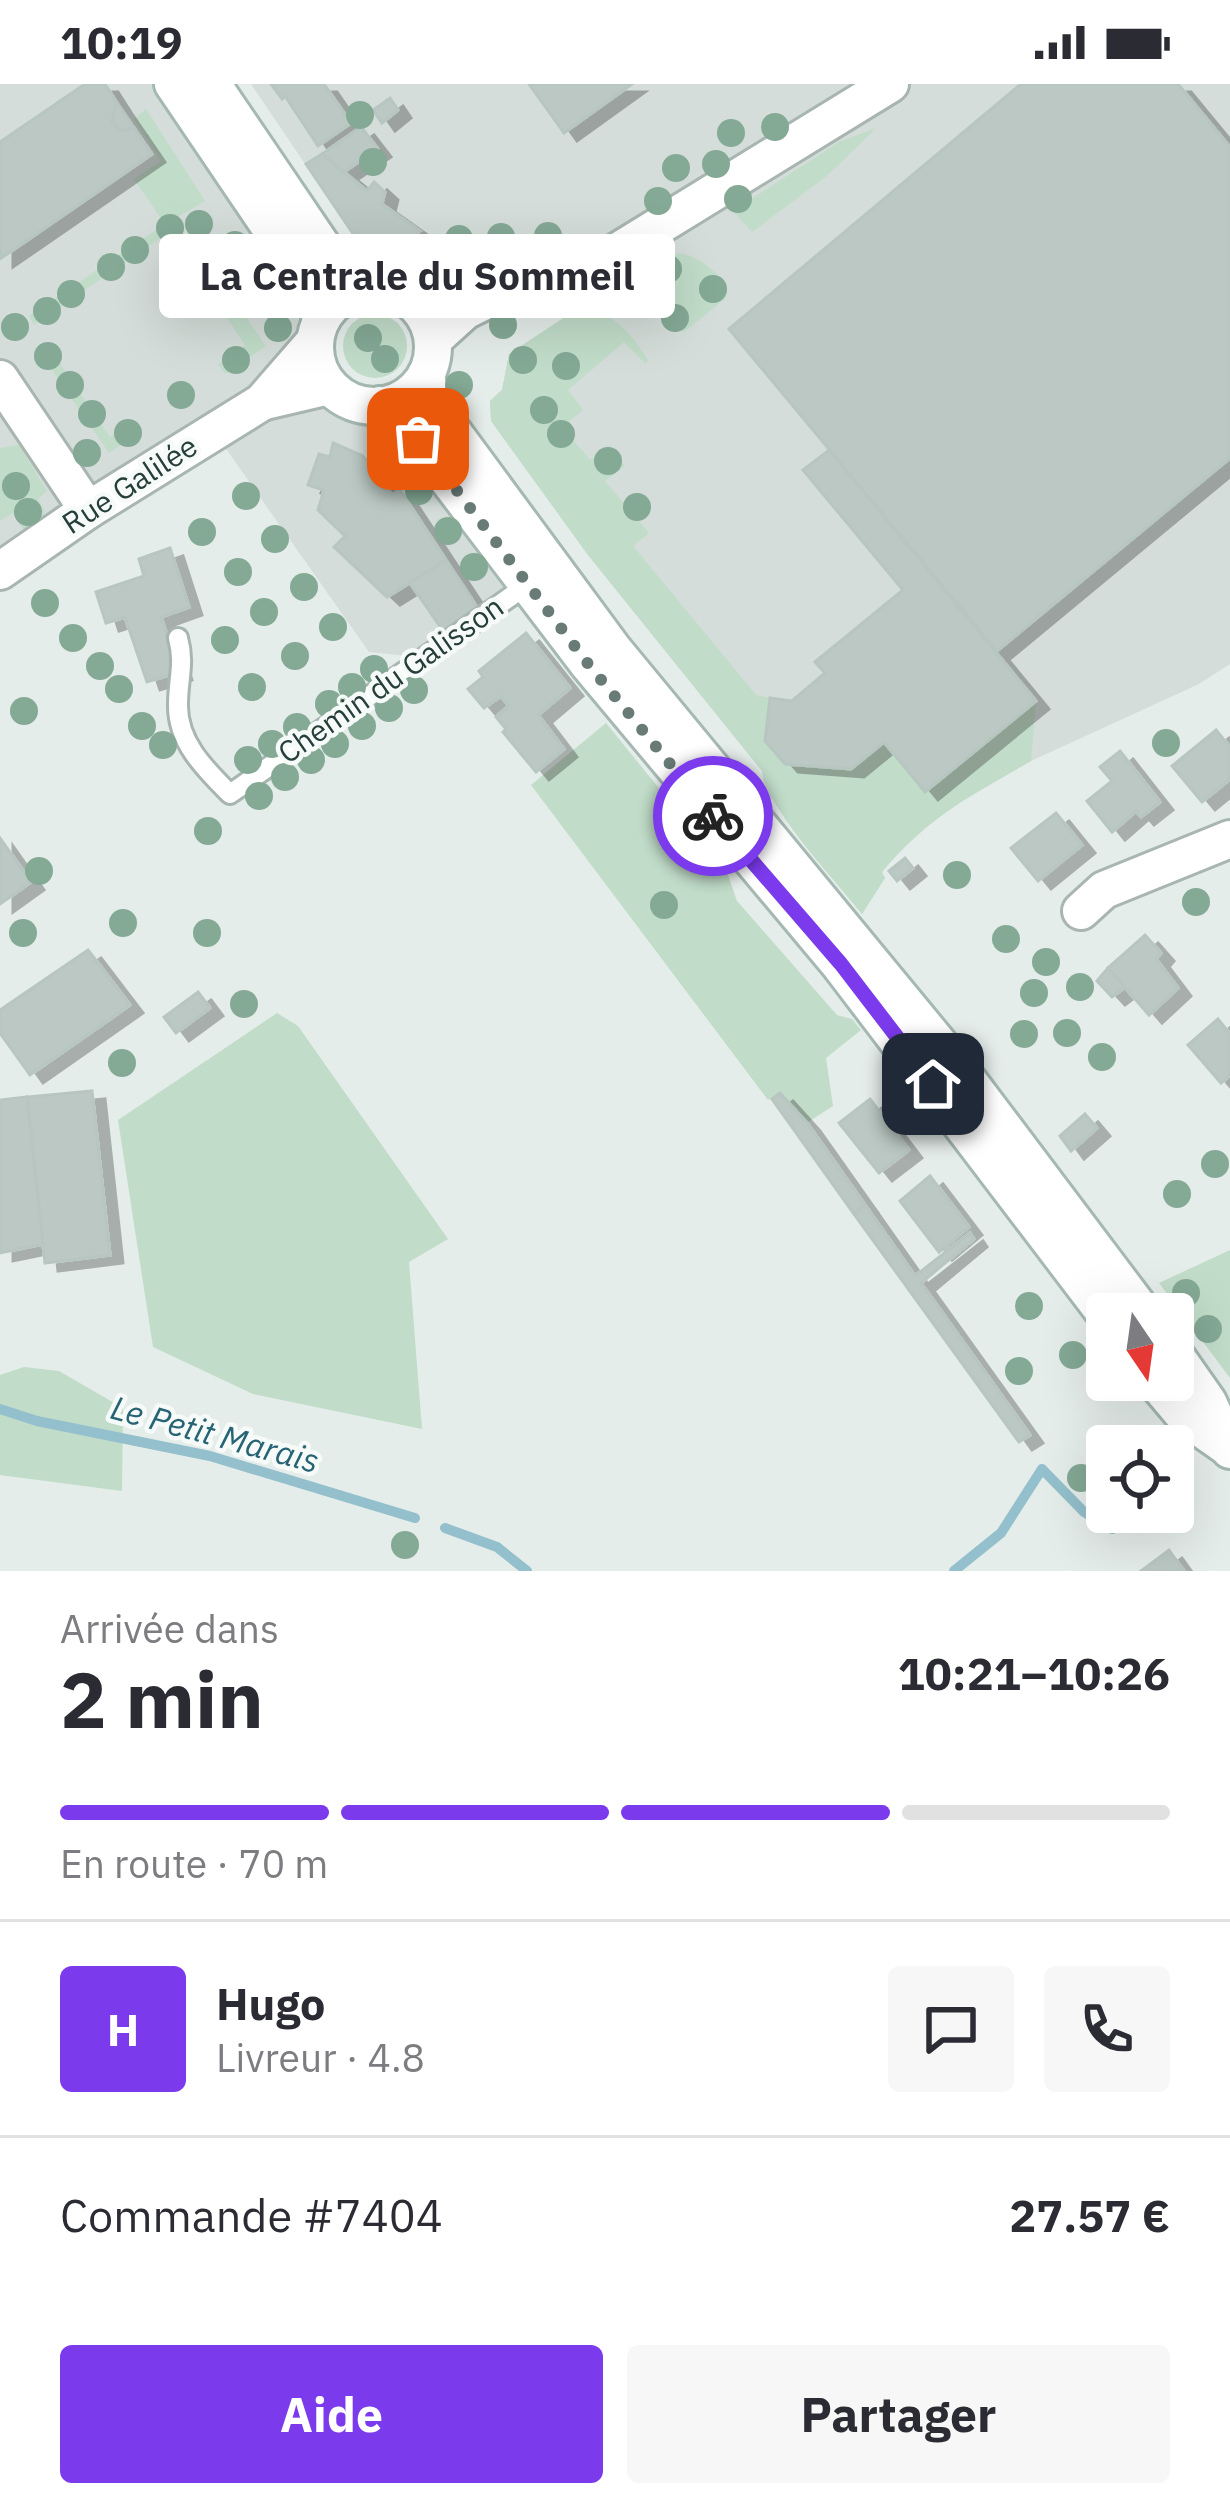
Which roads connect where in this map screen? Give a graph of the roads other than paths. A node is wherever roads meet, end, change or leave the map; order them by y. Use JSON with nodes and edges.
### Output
{"nodes":[{"id":1,"x":173,"y":84,"type":"edge"},
{"id":2,"x":212,"y":84,"type":"edge"},
{"id":3,"x":890,"y":84,"type":"edge"},
{"id":4,"x":515,"y":287,"type":"junction"},
{"id":5,"x":363,"y":288,"type":"junction"},
{"id":6,"x":410,"y":300,"type":"junction"},
{"id":7,"x":318,"y":330,"type":"junction"},
{"id":8,"x":429,"y":358,"type":"junction"},
{"id":9,"x":0,"y":380,"type":"edge"},
{"id":10,"x":329,"y":386,"type":"junction"},
{"id":11,"x":262,"y":402,"type":"junction"},
{"id":12,"x":380,"y":405,"type":"junction"},
{"id":13,"x":88,"y":510,"type":"junction"},
{"id":14,"x":0,"y":571,"type":"edge"},
{"id":15,"x":540,"y":575,"type":"junction"},
{"id":16,"x":178,"y":638,"type":"dead end"},
{"id":17,"x":1227,"y":846,"type":"edge"},
{"id":18,"x":1081,"y":911,"type":"dead end"},
{"id":19,"x":1090,"y":1293,"type":"edge"},
{"id":20,"x":1128,"y":1293,"type":"edge"},
{"id":21,"x":1194,"y":1382,"type":"edge"},
{"id":22,"x":1172,"y":1401,"type":"edge"},
{"id":23,"x":1229,"y":1449,"type":"edge"}],
"edges":[{"from":1,"to":7,"type":"main road"},
{"from":2,"to":5,"type":"main road"},
{"from":3,"to":4,"type":"main road"},
{"from":4,"to":6,"type":"main road"},
{"from":4,"to":8,"type":"main road"},
{"from":5,"to":6,"type":"main road"},
{"from":5,"to":7,"type":"main road"},
{"from":6,"to":8,"type":"main road"},
{"from":7,"to":10,"type":"main road"},
{"from":7,"to":11,"type":"main road","name":"Rue Galilée"},
{"from":8,"to":12,"type":"main road"},
{"from":8,"to":15,"type":"main road"},
{"from":9,"to":13,"type":"main road"},
{"from":10,"to":11,"type":"main road","name":"Rue Galilée"},
{"from":10,"to":12,"type":"main road"},
{"from":11,"to":13,"type":"main road","name":"Rue Galilée"},
{"from":12,"to":15,"type":"main road"},
{"from":13,"to":14,"type":"main road","name":"Rue Galilée"},
{"from":15,"to":16,"type":"lane","name":"Chemin du Galisson"},
{"from":15,"to":19,"type":"main road"},
{"from":15,"to":20,"type":"main road"},
{"from":17,"to":18,"type":"main road"},
{"from":21,"to":23,"type":"main road"},
{"from":22,"to":23,"type":"main road"}]}
